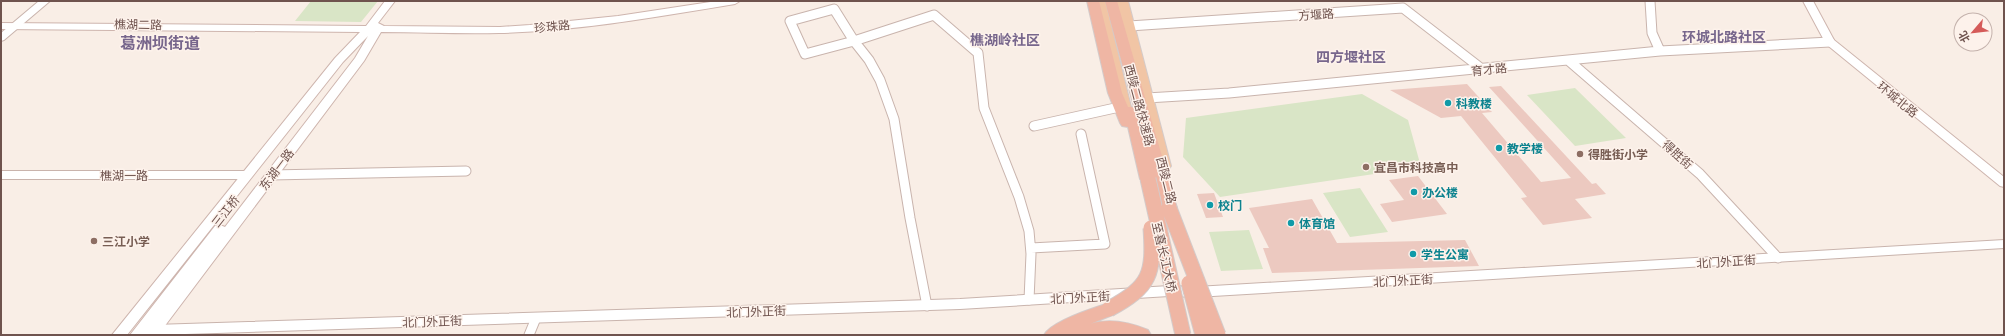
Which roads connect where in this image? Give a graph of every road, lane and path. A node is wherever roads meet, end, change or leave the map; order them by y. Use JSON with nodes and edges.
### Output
{"nodes":[{"id":1,"x":40,"y":1,"type":"edge"},
{"id":2,"x":45,"y":1,"type":"edge"},
{"id":3,"x":390,"y":1,"type":"edge"},
{"id":4,"x":397,"y":1,"type":"edge"},
{"id":5,"x":711,"y":1,"type":"edge"},
{"id":6,"x":735,"y":1,"type":"edge"},
{"id":7,"x":1093,"y":1,"type":"edge"},
{"id":8,"x":1099,"y":1,"type":"edge"},
{"id":9,"x":1105,"y":1,"type":"edge"},
{"id":10,"x":1111,"y":1,"type":"edge"},
{"id":11,"x":1122,"y":1,"type":"edge"},
{"id":12,"x":1650,"y":1,"type":"edge"},
{"id":13,"x":1808,"y":1,"type":"edge"},
{"id":14,"x":11,"y":24,"type":"edge"},
{"id":15,"x":1129,"y":26,"type":"junction"},
{"id":16,"x":373,"y":28,"type":"junction"},
{"id":17,"x":1,"y":33,"type":"edge"},
{"id":18,"x":1,"y":38,"type":"edge"},
{"id":19,"x":854,"y":41,"type":"junction"},
{"id":20,"x":1830,"y":42,"type":"junction"},
{"id":21,"x":1660,"y":51,"type":"junction"},
{"id":22,"x":1568,"y":60,"type":"junction"},
{"id":23,"x":1482,"y":69,"type":"junction"},
{"id":24,"x":1148,"y":98,"type":"junction"},
{"id":25,"x":1122,"y":106,"type":"junction"},
{"id":26,"x":1034,"y":126,"type":"dead end"},
{"id":27,"x":1081,"y":134,"type":"dead end"},
{"id":28,"x":466,"y":171,"type":"dead end"},
{"id":29,"x":246,"y":175,"type":"junction"},
{"id":30,"x":271,"y":175,"type":"junction"},
{"id":31,"x":1,"y":176,"type":"edge"},
{"id":32,"x":1148,"y":179,"type":"junction"},
{"id":33,"x":2004,"y":183,"type":"edge"},
{"id":34,"x":1169,"y":208,"type":"junction"},
{"id":35,"x":2004,"y":244,"type":"edge"},
{"id":36,"x":1031,"y":248,"type":"junction"},
{"id":37,"x":1778,"y":258,"type":"junction"},
{"id":38,"x":1169,"y":291,"type":"junction"},
{"id":39,"x":1196,"y":292,"type":"junction"},
{"id":40,"x":1029,"y":300,"type":"junction"},
{"id":41,"x":927,"y":306,"type":"junction"},
{"id":42,"x":536,"y":318,"type":"junction"},
{"id":43,"x":152,"y":332,"type":"edge"},
{"id":44,"x":118,"y":335,"type":"edge"},
{"id":45,"x":126,"y":335,"type":"edge"},
{"id":46,"x":137,"y":335,"type":"edge"},
{"id":47,"x":529,"y":335,"type":"edge"},
{"id":48,"x":1054,"y":335,"type":"edge"},
{"id":49,"x":1076,"y":335,"type":"edge"},
{"id":50,"x":1142,"y":335,"type":"edge"},
{"id":51,"x":1179,"y":335,"type":"edge"},
{"id":52,"x":1183,"y":335,"type":"edge"},
{"id":53,"x":1203,"y":335,"type":"edge"},
{"id":54,"x":1209,"y":335,"type":"edge"},
{"id":55,"x":1218,"y":335,"type":"edge"}],
"edges":[{"from":1,"to":14,"type":"street"},
{"from":2,"to":14,"type":"street"},
{"from":3,"to":16,"type":"main road"},
{"from":4,"to":16,"type":"main road","name":"东湖一路"},
{"from":5,"to":16,"type":"main road","name":"珍珠路"},
{"from":6,"to":16,"type":"main road","name":"珍珠路"},
{"from":7,"to":25,"type":"highway"},
{"from":8,"to":25,"type":"main road","name":"西陵二路"},
{"from":9,"to":32,"type":"highway","name":"西陵二路快速路"},
{"from":10,"to":34,"type":"highway","name":"西陵二路快速路"},
{"from":11,"to":15,"type":"main road","name":"西陵二路"},
{"from":12,"to":21,"type":"street"},
{"from":13,"to":20,"type":"main road","name":"环城北路"},
{"from":14,"to":16,"type":"main road","name":"樵湖二路"},
{"from":14,"to":17,"type":"street"},
{"from":14,"to":18,"type":"street"},
{"from":15,"to":23,"type":"street","name":"方堰路"},
{"from":15,"to":24,"type":"main road","name":"西陵二路"},
{"from":16,"to":29,"type":"main road"},
{"from":16,"to":30,"type":"main road","name":"东湖一路"},
{"from":16,"to":45,"type":"main road","name":"三江桥"},
{"from":16,"to":46,"type":"main road","name":"三江桥"},
{"from":19,"to":19,"type":"street"},
{"from":19,"to":36,"type":"street"},
{"from":19,"to":41,"type":"street"},
{"from":20,"to":21,"type":"street","name":"育才路"},
{"from":20,"to":33,"type":"main road","name":"环城北路"},
{"from":21,"to":22,"type":"street","name":"育才路"},
{"from":22,"to":23,"type":"street","name":"育才路"},
{"from":22,"to":37,"type":"street","name":"得胜街"},
{"from":23,"to":24,"type":"street","name":"育才路"},
{"from":24,"to":39,"type":"main road","name":"西陵二路"},
{"from":25,"to":26,"type":"street"},
{"from":25,"to":38,"type":"main road","name":"西陵二路"},
{"from":27,"to":36,"type":"street"},
{"from":28,"to":30,"type":"street"},
{"from":29,"to":31,"type":"street","name":"樵湖一路"},
{"from":29,"to":44,"type":"main road"},
{"from":30,"to":43,"type":"main road","name":"东湖一路"},
{"from":32,"to":48,"type":"highway","bridge":true},
{"from":32,"to":52,"type":"highway","name":"至喜长江大桥","bridge":true},
{"from":34,"to":53,"type":"highway","name":"至喜长江大桥","bridge":true},
{"from":34,"to":55,"type":"highway","bridge":true},
{"from":35,"to":37,"type":"street","name":"北门外正街"},
{"from":36,"to":40,"type":"street"},
{"from":37,"to":39,"type":"street","name":"北门外正街"},
{"from":38,"to":39,"type":"street","name":"北门外正街"},
{"from":38,"to":40,"type":"street","name":"北门外正街"},
{"from":38,"to":51,"type":"main road","name":"西陵二路"},
{"from":39,"to":54,"type":"main road","name":"西陵二路"},
{"from":40,"to":41,"type":"street","name":"北门外正街"},
{"from":41,"to":42,"type":"street","name":"北门外正街"},
{"from":42,"to":43,"type":"street","name":"北门外正街"},
{"from":42,"to":47,"type":"street"},
{"from":49,"to":50,"type":"highway"}]}
